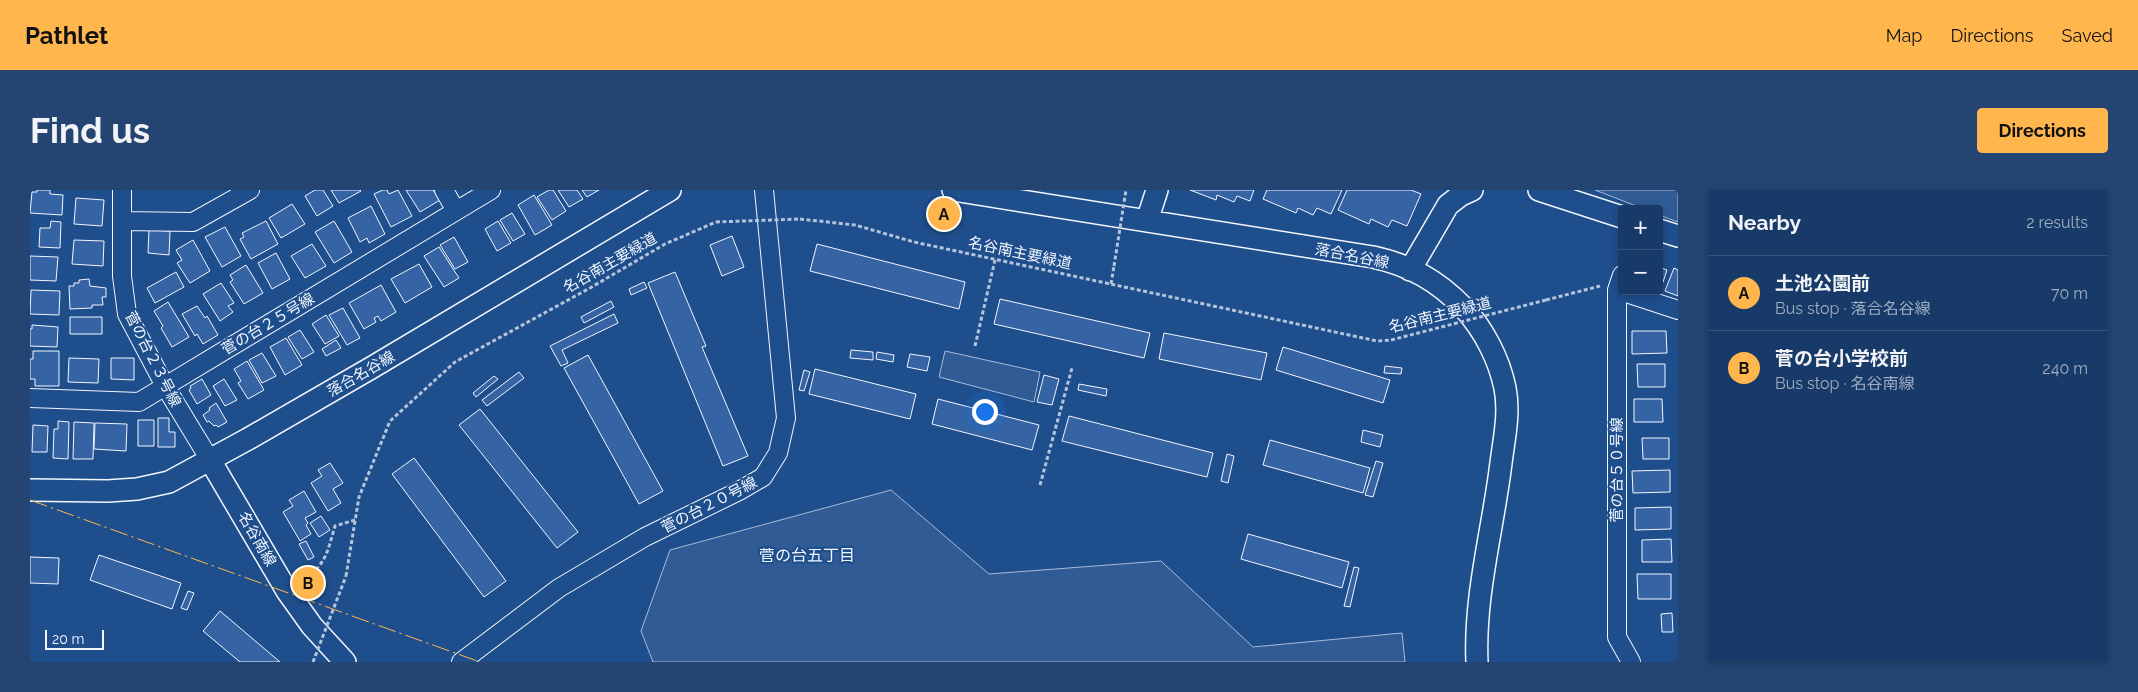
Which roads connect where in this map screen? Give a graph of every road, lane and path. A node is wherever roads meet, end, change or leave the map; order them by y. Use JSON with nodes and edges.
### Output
{"nodes":[{"id":1,"x":122,"y":190,"type":"edge"},
{"id":2,"x":250,"y":190,"type":"edge"},
{"id":3,"x":444,"y":190,"type":"edge"},
{"id":4,"x":491,"y":190,"type":"edge"},
{"id":5,"x":670,"y":190,"type":"edge"},
{"id":6,"x":764,"y":190,"type":"edge"},
{"id":7,"x":953,"y":190,"type":"edge"},
{"id":8,"x":1126,"y":190,"type":"edge"},
{"id":9,"x":1157,"y":190,"type":"edge"},
{"id":10,"x":1472,"y":190,"type":"edge"},
{"id":11,"x":1539,"y":190,"type":"edge"},
{"id":12,"x":456,"y":211,"type":"junction"},
{"id":13,"x":1618,"y":216,"type":"edge"},
{"id":14,"x":1147,"y":220,"type":"junction"},
{"id":15,"x":122,"y":221,"type":"junction"},
{"id":16,"x":1663,"y":231,"type":"edge"},
{"id":17,"x":1678,"y":236,"type":"edge"},
{"id":18,"x":995,"y":260,"type":"junction"},
{"id":19,"x":1410,"y":270,"type":"junction"},
{"id":20,"x":1618,"y":283,"type":"edge"},
{"id":21,"x":1111,"y":284,"type":"junction"},
{"id":22,"x":1619,"y":295,"type":"edge"},
{"id":23,"x":1645,"y":295,"type":"edge"},
{"id":24,"x":1678,"y":310,"type":"edge"},
{"id":25,"x":974,"y":346,"type":"dead end"},
{"id":26,"x":1072,"y":368,"type":"dead end"},
{"id":27,"x":165,"y":386,"type":"junction"},
{"id":28,"x":30,"y":398,"type":"edge"},
{"id":29,"x":210,"y":460,"type":"junction"},
{"id":30,"x":1040,"y":485,"type":"dead end"},
{"id":31,"x":30,"y":490,"type":"edge"},
{"id":32,"x":355,"y":520,"type":"junction"},
{"id":33,"x":306,"y":578,"type":"dead end"},
{"id":34,"x":313,"y":662,"type":"edge"},
{"id":35,"x":345,"y":662,"type":"edge"},
{"id":36,"x":461,"y":662,"type":"edge"},
{"id":37,"x":1477,"y":662,"type":"edge"},
{"id":38,"x":1631,"y":662,"type":"edge"}],
"edges":[{"from":1,"to":15,"type":"street","name":"菅の台２３号線"},
{"from":2,"to":15,"type":"street"},
{"from":3,"to":12,"type":"street"},
{"from":4,"to":12,"type":"street","name":"菅の台２５号線"},
{"from":5,"to":29,"type":"street","name":"落合名谷線"},
{"from":6,"to":36,"type":"street","name":"菅の台２０号線"},
{"from":7,"to":14,"type":"street","name":"落合名谷線"},
{"from":8,"to":21,"type":"path","bridge":true},
{"from":9,"to":14,"type":"street"},
{"from":10,"to":19,"type":"street"},
{"from":11,"to":13,"type":"street"},
{"from":12,"to":27,"type":"street","name":"菅の台２５号線"},
{"from":14,"to":19,"type":"street","name":"落合名谷線"},
{"from":15,"to":27,"type":"street","name":"菅の台２３号線"},
{"from":16,"to":17,"type":"street"},
{"from":18,"to":21,"type":"path","name":"名谷南主要緑道"},
{"from":18,"to":25,"type":"path"},
{"from":18,"to":32,"type":"path","name":"名谷南主要緑道","bridge":true},
{"from":19,"to":37,"type":"street","name":"落合名谷線"},
{"from":20,"to":21,"type":"path","name":"名谷南主要緑道","bridge":true},
{"from":22,"to":38,"type":"street","name":"菅の台５０号線"},
{"from":23,"to":24,"type":"street"},
{"from":26,"to":30,"type":"path"},
{"from":27,"to":28,"type":"street","name":"菅の台２５号線"},
{"from":27,"to":29,"type":"street","name":"菅の台２３号線"},
{"from":29,"to":31,"type":"street","name":"落合名谷線"},
{"from":29,"to":35,"type":"street","name":"名谷南線"},
{"from":32,"to":33,"type":"path"},
{"from":32,"to":34,"type":"path","name":"名谷南主要緑道","bridge":true}]}
